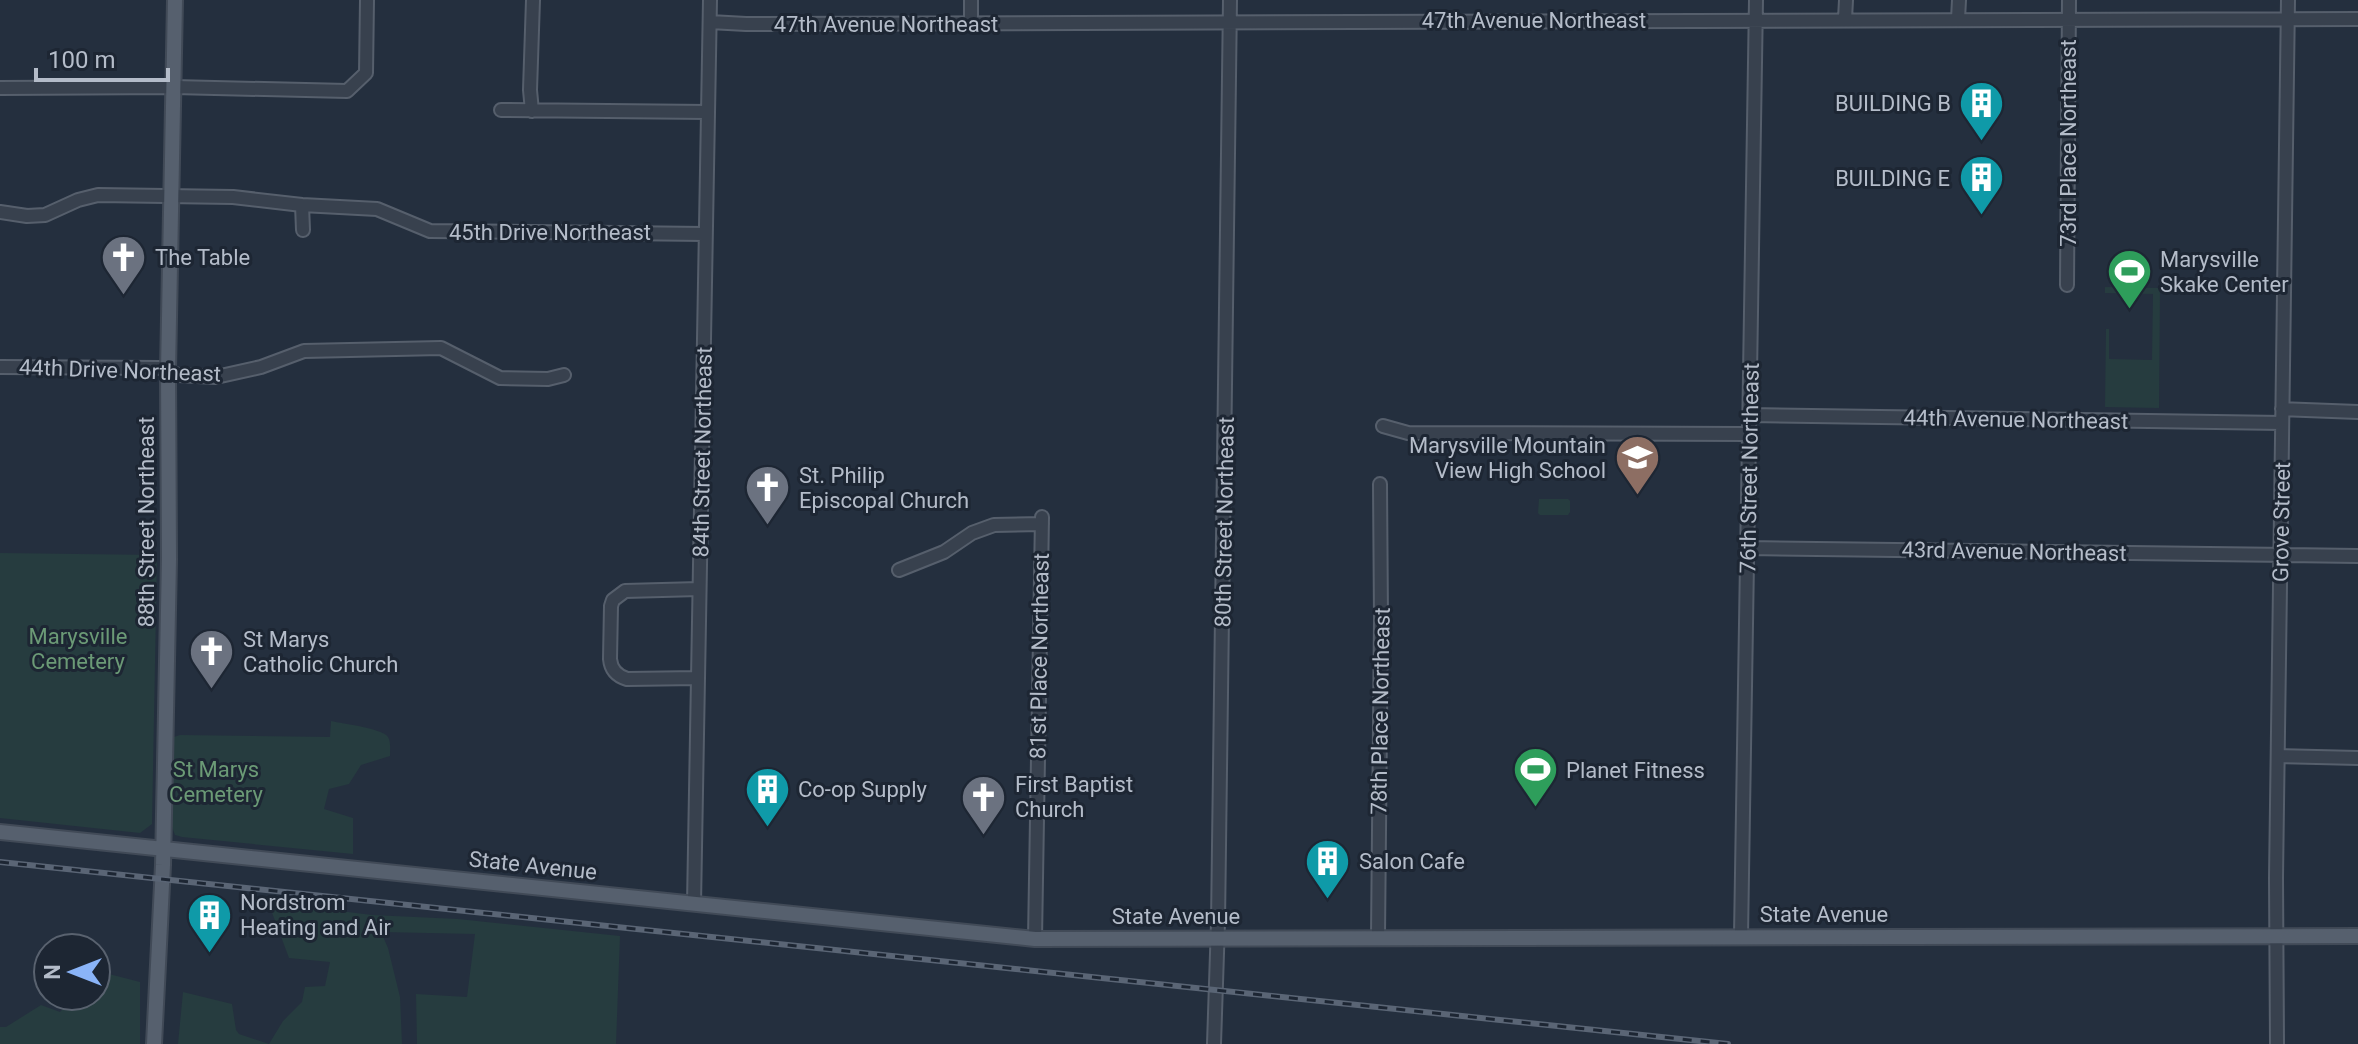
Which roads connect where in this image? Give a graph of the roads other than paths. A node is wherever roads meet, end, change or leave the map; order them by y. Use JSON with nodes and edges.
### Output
{"nodes":[{"id":1,"x":175,"y":0,"type":"edge"},
{"id":2,"x":367,"y":0,"type":"edge"},
{"id":3,"x":533,"y":0,"type":"edge"},
{"id":4,"x":710,"y":0,"type":"edge"},
{"id":5,"x":971,"y":0,"type":"edge"},
{"id":6,"x":1230,"y":0,"type":"edge"},
{"id":7,"x":1756,"y":0,"type":"edge"},
{"id":8,"x":1846,"y":0,"type":"edge"},
{"id":9,"x":1959,"y":0,"type":"edge"},
{"id":10,"x":2069,"y":0,"type":"edge"},
{"id":11,"x":2288,"y":0,"type":"edge"},
{"id":12,"x":2288,"y":18,"type":"junction"},
{"id":13,"x":1845,"y":19,"type":"junction"},
{"id":14,"x":1958,"y":19,"type":"junction"},
{"id":15,"x":2069,"y":19,"type":"junction"},
{"id":16,"x":2358,"y":19,"type":"edge"},
{"id":17,"x":1756,"y":20,"type":"junction"},
{"id":18,"x":1230,"y":21,"type":"junction"},
{"id":19,"x":710,"y":22,"type":"junction"},
{"id":20,"x":971,"y":24,"type":"junction"},
{"id":21,"x":174,"y":87,"type":"junction"},
{"id":22,"x":0,"y":88,"type":"edge"},
{"id":23,"x":501,"y":110,"type":"dead end"},
{"id":24,"x":532,"y":111,"type":"junction"},
{"id":25,"x":707,"y":112,"type":"junction"},
{"id":26,"x":173,"y":195,"type":"junction"},
{"id":27,"x":302,"y":205,"type":"junction"},
{"id":28,"x":0,"y":212,"type":"edge"},
{"id":29,"x":303,"y":230,"type":"dead end"},
{"id":30,"x":705,"y":234,"type":"junction"},
{"id":31,"x":2067,"y":285,"type":"dead end"},
{"id":32,"x":0,"y":367,"type":"edge"},
{"id":33,"x":168,"y":371,"type":"junction"},
{"id":34,"x":564,"y":375,"type":"dead end"},
{"id":35,"x":2358,"y":412,"type":"edge"},
{"id":36,"x":1750,"y":415,"type":"junction"},
{"id":37,"x":2282,"y":416,"type":"junction"},
{"id":38,"x":1383,"y":426,"type":"dead end"},
{"id":39,"x":1749,"y":434,"type":"junction"},
{"id":40,"x":1380,"y":484,"type":"dead end"},
{"id":41,"x":1748,"y":548,"type":"junction"},
{"id":42,"x":2280,"y":555,"type":"junction"},
{"id":43,"x":2358,"y":556,"type":"edge"},
{"id":44,"x":899,"y":570,"type":"dead end"},
{"id":45,"x":699,"y":589,"type":"junction"},
{"id":46,"x":698,"y":678,"type":"junction"},
{"id":47,"x":2278,"y":756,"type":"junction"},
{"id":48,"x":2358,"y":758,"type":"edge"},
{"id":49,"x":0,"y":832,"type":"edge"},
{"id":50,"x":163,"y":849,"type":"junction"},
{"id":51,"x":694,"y":904,"type":"junction"},
{"id":52,"x":1741,"y":936,"type":"junction"},
{"id":53,"x":2275,"y":936,"type":"junction"},
{"id":54,"x":2358,"y":936,"type":"edge"},
{"id":55,"x":1378,"y":937,"type":"junction"},
{"id":56,"x":1218,"y":938,"type":"junction"},
{"id":57,"x":1035,"y":939,"type":"junction"},
{"id":58,"x":154,"y":1044,"type":"edge"},
{"id":59,"x":1214,"y":1044,"type":"edge"},
{"id":60,"x":2277,"y":1044,"type":"edge"}],
"edges":[{"from":1,"to":21,"type":"main road","name":"88th Street Northeast"},
{"from":2,"to":21,"type":"street"},
{"from":3,"to":24,"type":"street"},
{"from":4,"to":19,"type":"street","name":"84th Street Northeast"},
{"from":5,"to":20,"type":"street"},
{"from":6,"to":18,"type":"street","name":"80th Street Northeast"},
{"from":7,"to":17,"type":"street","name":"76th Street Northeast"},
{"from":8,"to":13,"type":"street"},
{"from":9,"to":14,"type":"street"},
{"from":10,"to":15,"type":"street","name":"73rd Place Northeast"},
{"from":11,"to":12,"type":"street","name":"Grove Street"},
{"from":12,"to":15,"type":"street","name":"47th Avenue Northeast"},
{"from":12,"to":16,"type":"street","name":"47th Avenue Northeast"},
{"from":12,"to":37,"type":"street","name":"Grove Street"},
{"from":13,"to":14,"type":"street","name":"47th Avenue Northeast"},
{"from":13,"to":17,"type":"street","name":"47th Avenue Northeast"},
{"from":14,"to":15,"type":"street","name":"47th Avenue Northeast"},
{"from":15,"to":31,"type":"street","name":"73rd Place Northeast"},
{"from":17,"to":18,"type":"street","name":"47th Avenue Northeast"},
{"from":17,"to":36,"type":"street","name":"76th Street Northeast"},
{"from":18,"to":20,"type":"street","name":"47th Avenue Northeast"},
{"from":18,"to":56,"type":"street","name":"80th Street Northeast"},
{"from":19,"to":20,"type":"street","name":"47th Avenue Northeast"},
{"from":19,"to":25,"type":"street","name":"84th Street Northeast"},
{"from":21,"to":22,"type":"street"},
{"from":21,"to":26,"type":"main road","name":"88th Street Northeast"},
{"from":23,"to":24,"type":"street"},
{"from":24,"to":25,"type":"street"},
{"from":25,"to":30,"type":"street","name":"84th Street Northeast"},
{"from":26,"to":27,"type":"street","name":"45th Drive Northeast"},
{"from":26,"to":28,"type":"street","name":"45th Drive Northeast"},
{"from":26,"to":33,"type":"main road","name":"88th Street Northeast"},
{"from":27,"to":29,"type":"street"},
{"from":27,"to":30,"type":"street","name":"45th Drive Northeast"},
{"from":30,"to":45,"type":"street","name":"84th Street Northeast"},
{"from":32,"to":33,"type":"street","name":"44th Drive Northeast"},
{"from":33,"to":34,"type":"street","name":"44th Drive Northeast"},
{"from":33,"to":50,"type":"main road","name":"88th Street Northeast"},
{"from":35,"to":37,"type":"street","name":"44th Avenue Northeast"},
{"from":36,"to":37,"type":"street","name":"44th Avenue Northeast"},
{"from":36,"to":39,"type":"street","name":"76th Street Northeast"},
{"from":37,"to":42,"type":"street","name":"Grove Street"},
{"from":38,"to":39,"type":"street"},
{"from":39,"to":41,"type":"street","name":"76th Street Northeast"},
{"from":40,"to":55,"type":"street","name":"78th Place Northeast"},
{"from":41,"to":42,"type":"street","name":"43rd Avenue Northeast"},
{"from":41,"to":52,"type":"street","name":"76th Street Northeast"},
{"from":42,"to":43,"type":"street","name":"43rd Avenue Northeast"},
{"from":42,"to":47,"type":"street","name":"Grove Street"},
{"from":44,"to":57,"type":"street","name":"81st Place Northeast"},
{"from":45,"to":46,"type":"street","name":"84th Street Northeast"},
{"from":45,"to":46,"type":"street"},
{"from":46,"to":51,"type":"street","name":"84th Street Northeast"},
{"from":47,"to":48,"type":"street"},
{"from":47,"to":53,"type":"street","name":"Grove Street"},
{"from":49,"to":50,"type":"main road","name":"State Avenue"},
{"from":50,"to":51,"type":"main road","name":"State Avenue"},
{"from":50,"to":58,"type":"main road","name":"88th Street Northeast"},
{"from":51,"to":57,"type":"main road","name":"State Avenue"},
{"from":52,"to":53,"type":"main road","name":"State Avenue"},
{"from":52,"to":55,"type":"main road","name":"State Avenue"},
{"from":53,"to":54,"type":"main road","name":"State Avenue"},
{"from":53,"to":60,"type":"street","name":"Grove Street"},
{"from":55,"to":56,"type":"main road","name":"State Avenue"},
{"from":56,"to":57,"type":"main road","name":"State Avenue"},
{"from":56,"to":59,"type":"street","name":"80th Street Northeast"}]}
